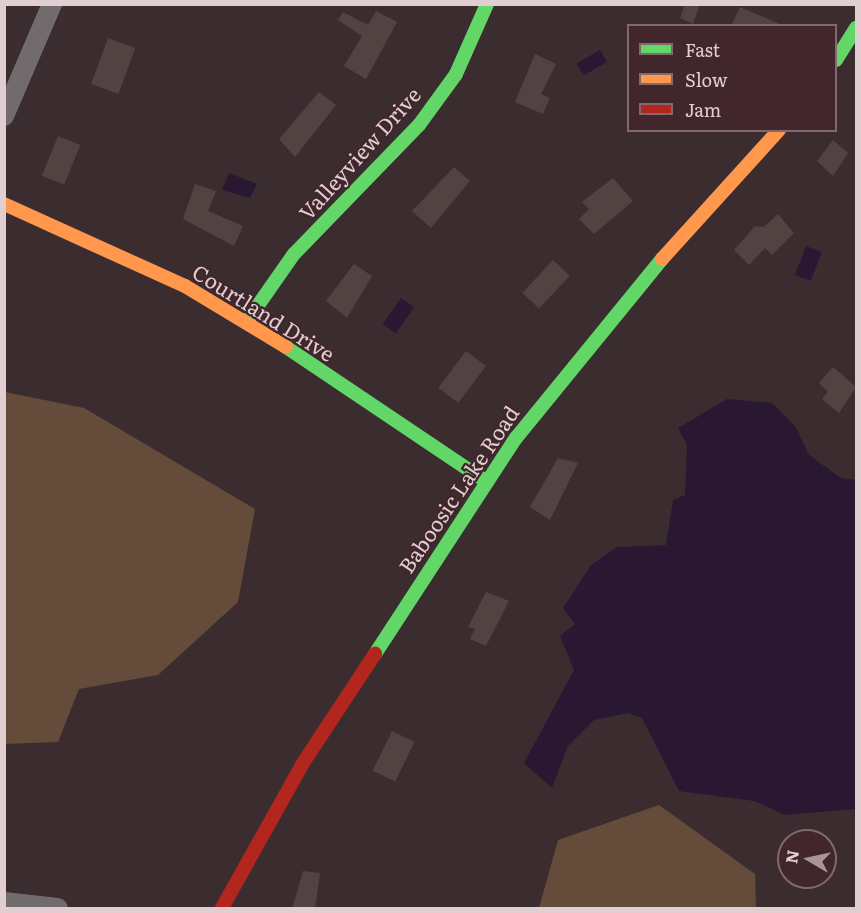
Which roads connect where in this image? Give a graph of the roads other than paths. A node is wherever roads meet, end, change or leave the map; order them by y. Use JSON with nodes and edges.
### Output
{"nodes":[{"id":1,"x":52,"y":4,"type":"edge"},
{"id":2,"x":487,"y":4,"type":"edge"},
{"id":3,"x":856,"y":28,"type":"edge"},
{"id":4,"x":837,"y":58,"type":"edge"},
{"id":5,"x":4,"y":116,"type":"edge"},
{"id":6,"x":777,"y":132,"type":"edge"},
{"id":7,"x":4,"y":204,"type":"edge"},
{"id":8,"x":247,"y":321,"type":"junction"},
{"id":9,"x":487,"y":482,"type":"junction"},
{"id":10,"x":4,"y":902,"type":"edge"},
{"id":11,"x":58,"y":909,"type":"edge"},
{"id":12,"x":222,"y":909,"type":"edge"}],
"edges":[{"from":1,"to":5,"type":"street"},
{"from":2,"to":8,"type":"street","name":"Valleyview Drive"},
{"from":3,"to":4,"type":"street"},
{"from":6,"to":9,"type":"street","name":"Baboosic Lake Road"},
{"from":7,"to":8,"type":"street","name":"Courtland Drive"},
{"from":8,"to":9,"type":"street","name":"Courtland Drive"},
{"from":9,"to":12,"type":"street","name":"Baboosic Lake Road"},
{"from":10,"to":11,"type":"street"}]}
